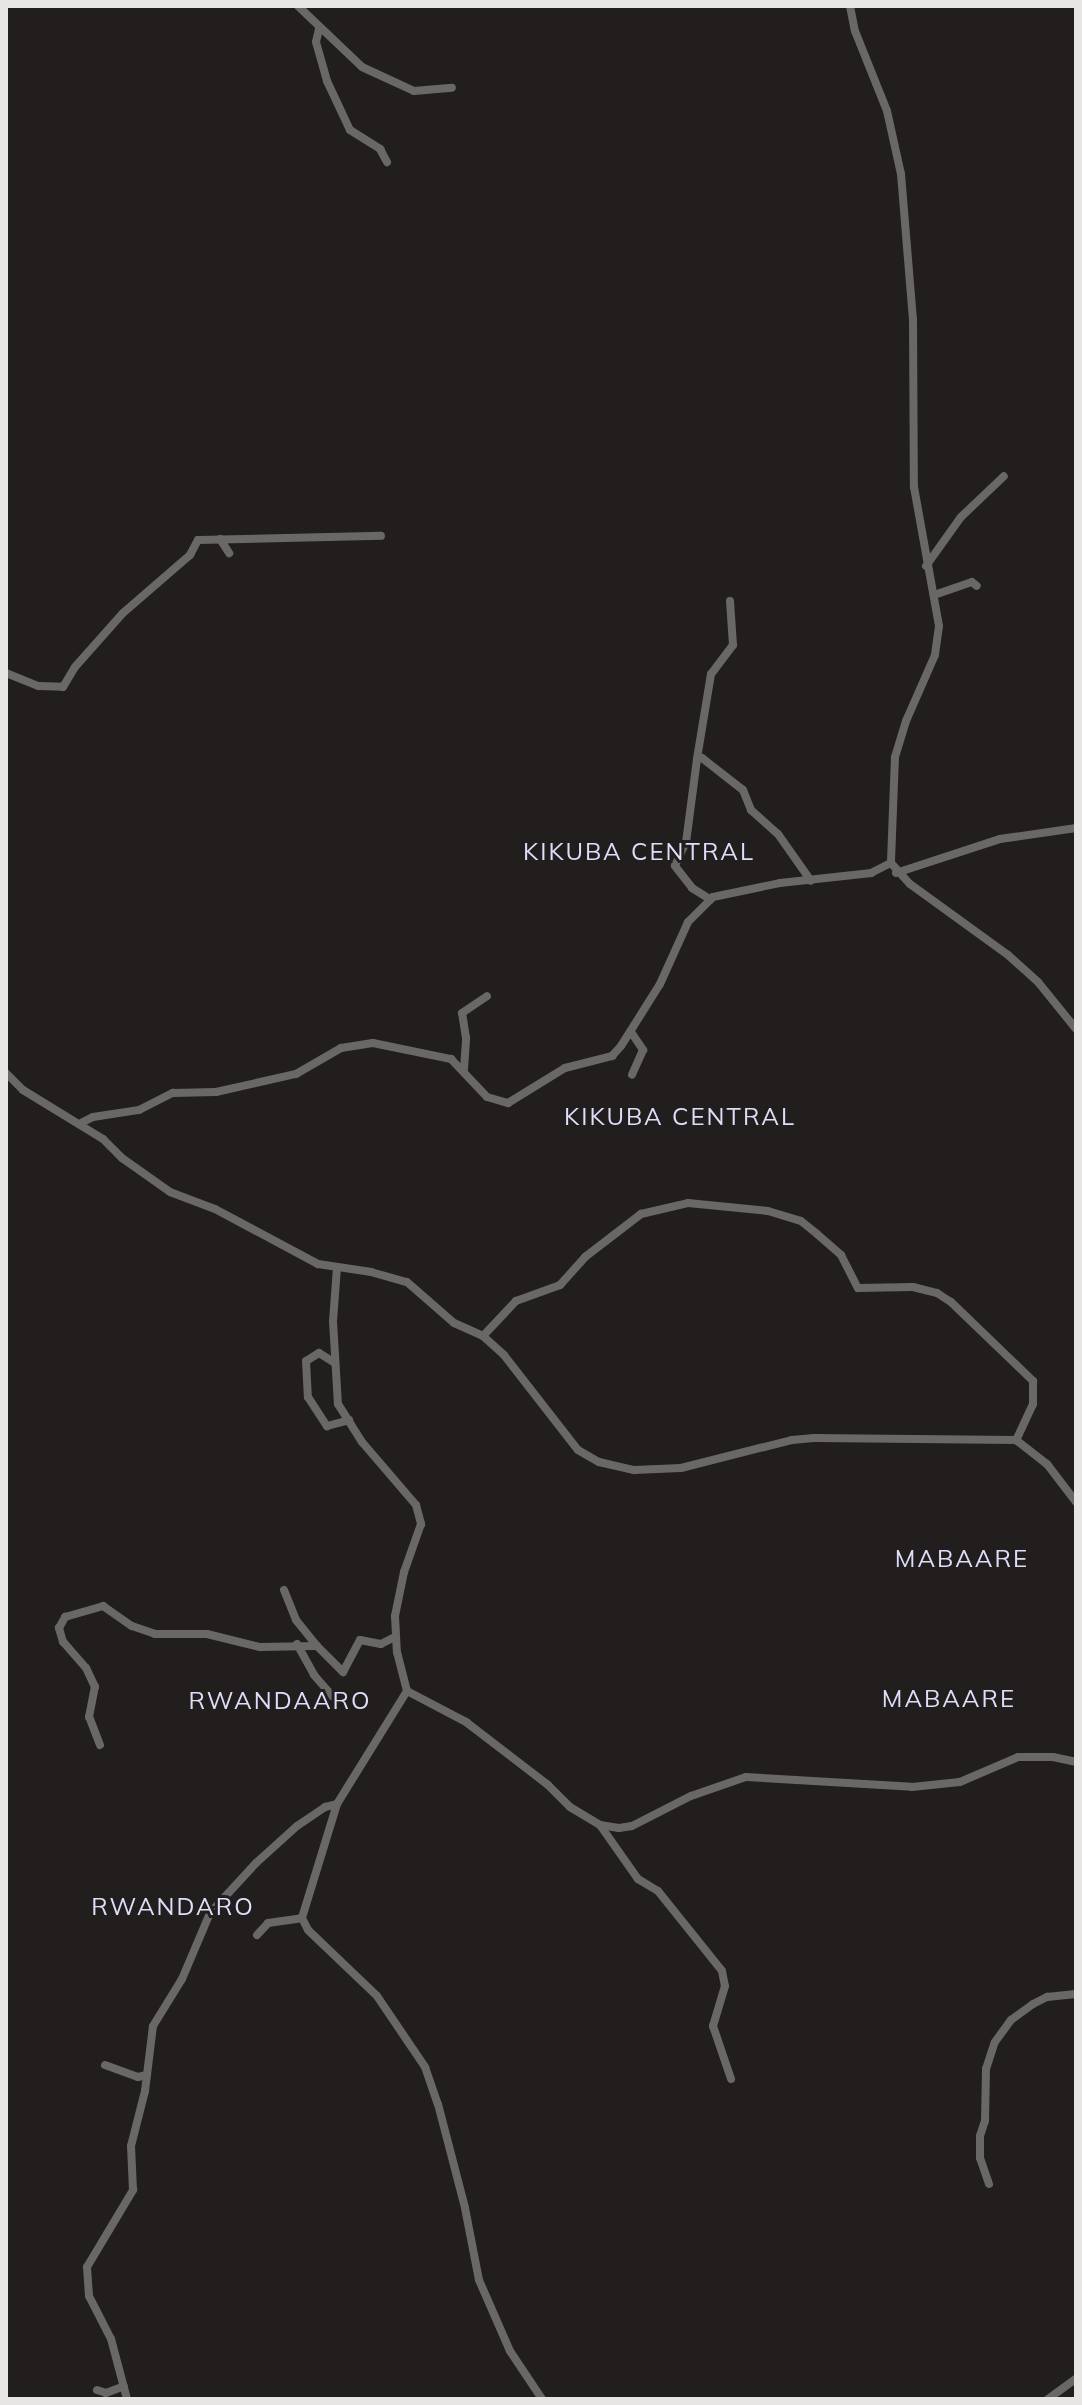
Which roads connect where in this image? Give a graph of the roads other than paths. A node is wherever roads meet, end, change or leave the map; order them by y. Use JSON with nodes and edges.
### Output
{"nodes":[{"id":1,"x":298,"y":6,"type":"edge"},
{"id":2,"x":850,"y":6,"type":"edge"},
{"id":3,"x":319,"y":29,"type":"junction"},
{"id":4,"x":452,"y":88,"type":"dead end"},
{"id":5,"x":387,"y":162,"type":"dead end"},
{"id":6,"x":1004,"y":476,"type":"dead end"},
{"id":7,"x":381,"y":536,"type":"dead end"},
{"id":8,"x":215,"y":537,"type":"junction"},
{"id":9,"x":229,"y":553,"type":"dead end"},
{"id":10,"x":926,"y":566,"type":"junction"},
{"id":11,"x":977,"y":586,"type":"dead end"},
{"id":12,"x":934,"y":595,"type":"junction"},
{"id":13,"x":730,"y":601,"type":"dead end"},
{"id":14,"x":6,"y":673,"type":"edge"},
{"id":15,"x":697,"y":759,"type":"junction"},
{"id":16,"x":1076,"y":828,"type":"edge"},
{"id":17,"x":891,"y":863,"type":"junction"},
{"id":18,"x":896,"y":873,"type":"junction"},
{"id":19,"x":811,"y":881,"type":"junction"},
{"id":20,"x":711,"y":900,"type":"junction"},
{"id":21,"x":487,"y":996,"type":"dead end"},
{"id":22,"x":1076,"y":1029,"type":"edge"},
{"id":23,"x":631,"y":1032,"type":"junction"},
{"id":24,"x":464,"y":1070,"type":"junction"},
{"id":25,"x":6,"y":1073,"type":"edge"},
{"id":26,"x":632,"y":1075,"type":"dead end"},
{"id":27,"x":81,"y":1123,"type":"junction"},
{"id":28,"x":337,"y":1267,"type":"junction"},
{"id":29,"x":483,"y":1336,"type":"junction"},
{"id":30,"x":335,"y":1363,"type":"junction"},
{"id":31,"x":349,"y":1420,"type":"junction"},
{"id":32,"x":1016,"y":1440,"type":"junction"},
{"id":33,"x":1076,"y":1502,"type":"edge"},
{"id":34,"x":284,"y":1590,"type":"dead end"},
{"id":35,"x":395,"y":1637,"type":"junction"},
{"id":36,"x":297,"y":1644,"type":"junction"},
{"id":37,"x":317,"y":1646,"type":"junction"},
{"id":38,"x":407,"y":1691,"type":"junction"},
{"id":39,"x":334,"y":1698,"type":"dead end"},
{"id":40,"x":100,"y":1745,"type":"dead end"},
{"id":41,"x":1076,"y":1762,"type":"edge"},
{"id":42,"x":337,"y":1804,"type":"junction"},
{"id":43,"x":600,"y":1825,"type":"junction"},
{"id":44,"x":302,"y":1918,"type":"junction"},
{"id":45,"x":257,"y":1935,"type":"dead end"},
{"id":46,"x":1076,"y":1994,"type":"edge"},
{"id":47,"x":105,"y":2065,"type":"dead end"},
{"id":48,"x":147,"y":2075,"type":"junction"},
{"id":49,"x":731,"y":2079,"type":"dead end"},
{"id":50,"x":989,"y":2184,"type":"dead end"},
{"id":51,"x":1076,"y":2379,"type":"edge"},
{"id":52,"x":124,"y":2386,"type":"junction"},
{"id":53,"x":97,"y":2390,"type":"dead end"},
{"id":54,"x":127,"y":2399,"type":"edge"},
{"id":55,"x":542,"y":2399,"type":"edge"},
{"id":56,"x":1048,"y":2399,"type":"edge"}],
"edges":[{"from":1,"to":3,"type":"street"},
{"from":2,"to":10,"type":"street"},
{"from":3,"to":4,"type":"street"},
{"from":3,"to":5,"type":"street"},
{"from":6,"to":10,"type":"street"},
{"from":7,"to":8,"type":"street"},
{"from":8,"to":9,"type":"street"},
{"from":8,"to":14,"type":"street"},
{"from":10,"to":12,"type":"street"},
{"from":11,"to":12,"type":"street"},
{"from":12,"to":17,"type":"street"},
{"from":13,"to":15,"type":"street"},
{"from":15,"to":19,"type":"street"},
{"from":15,"to":20,"type":"street"},
{"from":16,"to":18,"type":"street"},
{"from":17,"to":18,"type":"street"},
{"from":17,"to":19,"type":"street"},
{"from":18,"to":22,"type":"street"},
{"from":19,"to":20,"type":"street"},
{"from":20,"to":23,"type":"street"},
{"from":21,"to":24,"type":"street"},
{"from":23,"to":24,"type":"street"},
{"from":23,"to":26,"type":"street"},
{"from":24,"to":27,"type":"street"},
{"from":25,"to":27,"type":"street"},
{"from":27,"to":28,"type":"street"},
{"from":28,"to":29,"type":"street"},
{"from":28,"to":30,"type":"street"},
{"from":29,"to":32,"type":"street"},
{"from":29,"to":32,"type":"street"},
{"from":30,"to":31,"type":"street"},
{"from":30,"to":31,"type":"street"},
{"from":31,"to":35,"type":"street"},
{"from":32,"to":33,"type":"street"},
{"from":34,"to":37,"type":"street"},
{"from":35,"to":37,"type":"street"},
{"from":35,"to":38,"type":"street"},
{"from":36,"to":37,"type":"street"},
{"from":36,"to":39,"type":"street"},
{"from":36,"to":40,"type":"street"},
{"from":38,"to":42,"type":"street"},
{"from":38,"to":43,"type":"street"},
{"from":41,"to":43,"type":"street"},
{"from":42,"to":44,"type":"street"},
{"from":42,"to":48,"type":"street"},
{"from":43,"to":49,"type":"street"},
{"from":44,"to":45,"type":"street"},
{"from":44,"to":55,"type":"street"},
{"from":46,"to":50,"type":"street"},
{"from":47,"to":48,"type":"street"},
{"from":48,"to":52,"type":"street"},
{"from":51,"to":56,"type":"street"},
{"from":52,"to":53,"type":"street"},
{"from":52,"to":54,"type":"street"}]}
